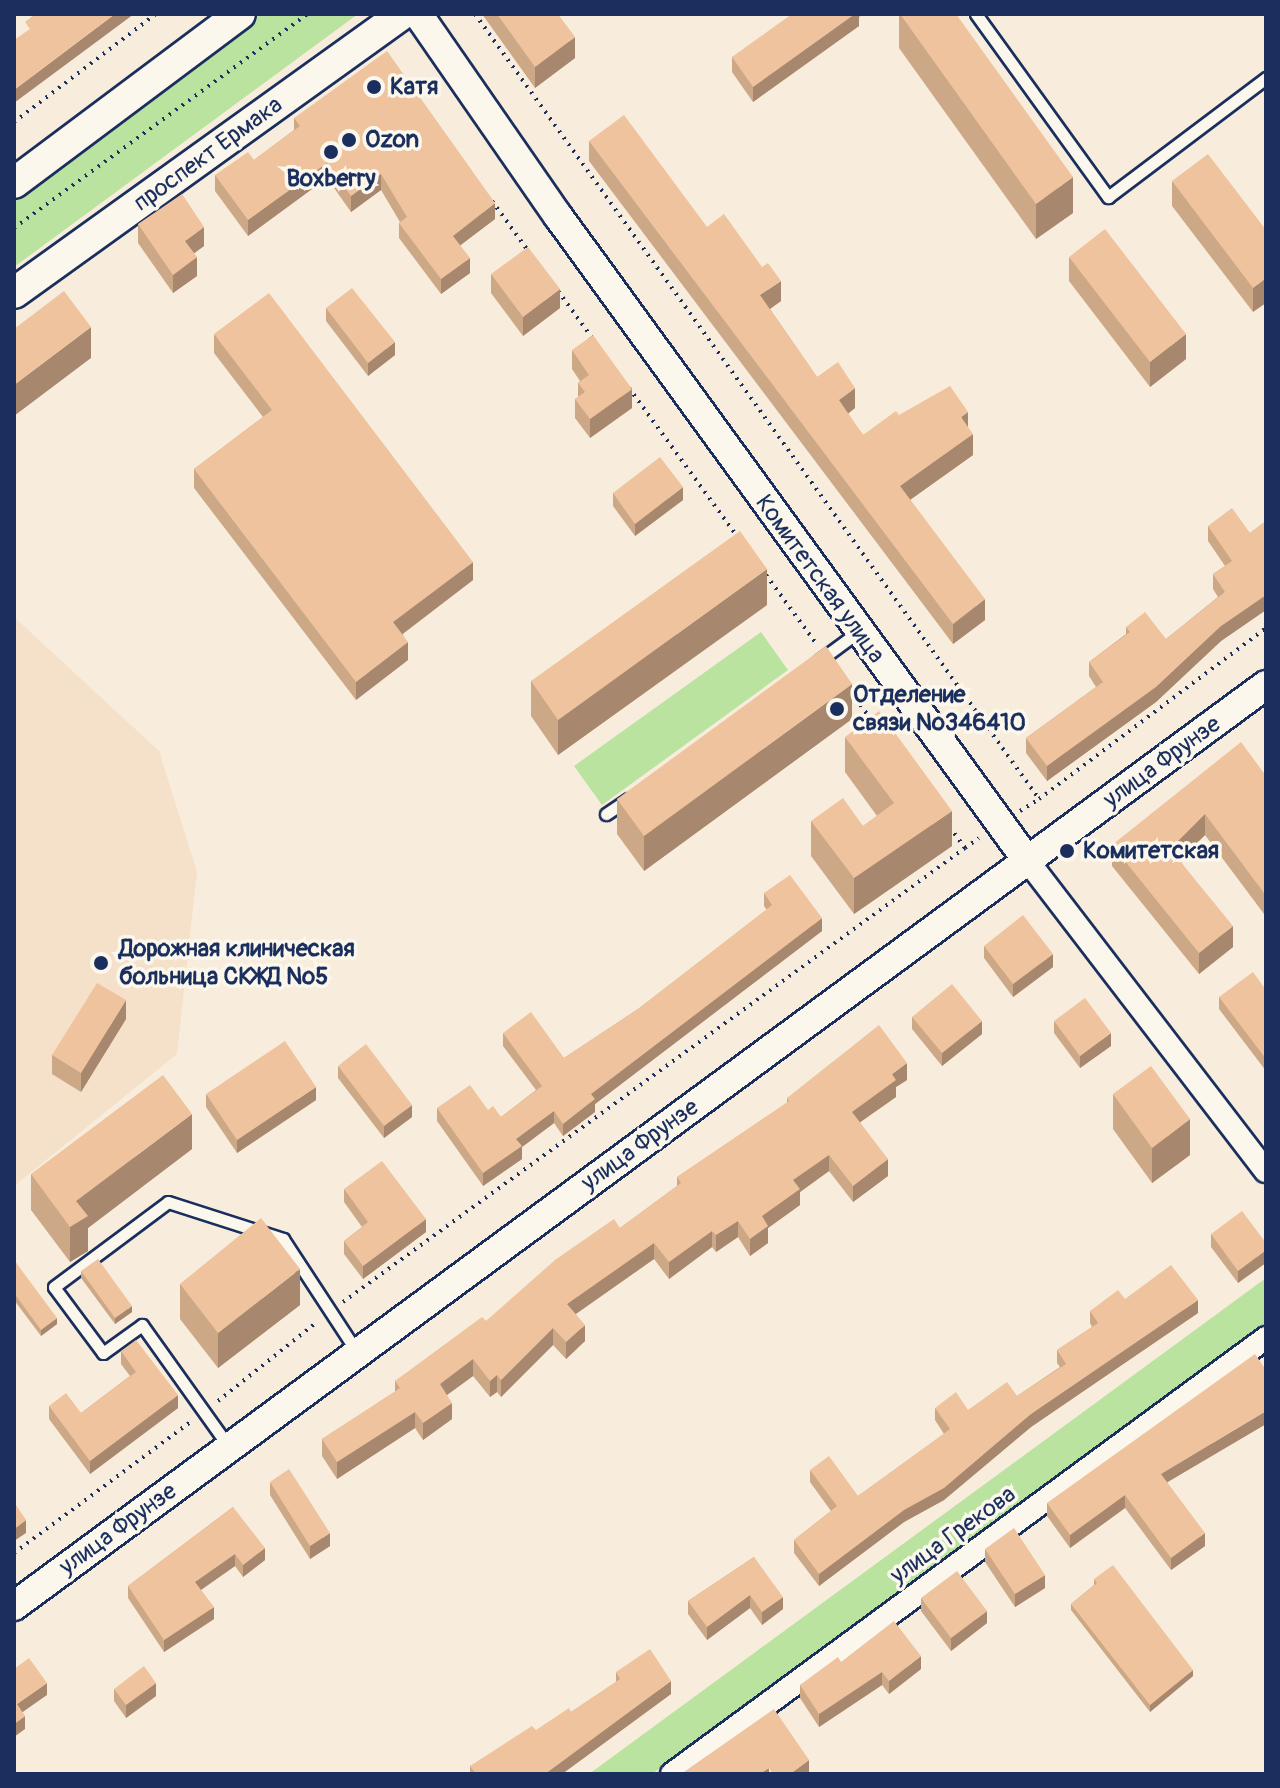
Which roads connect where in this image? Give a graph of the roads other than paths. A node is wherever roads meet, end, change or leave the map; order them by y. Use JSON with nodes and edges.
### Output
{"nodes":[{"id":1,"x":240,"y":14,"type":"edge"},
{"id":2,"x":402,"y":14,"type":"edge"},
{"id":3,"x":418,"y":14,"type":"edge"},
{"id":4,"x":976,"y":14,"type":"edge"},
{"id":5,"x":1266,"y":78,"type":"edge"},
{"id":6,"x":14,"y":183,"type":"edge"},
{"id":7,"x":14,"y":293,"type":"edge"},
{"id":8,"x":858,"y":632,"type":"junction"},
{"id":9,"x":812,"y":665,"type":"edge"},
{"id":10,"x":1266,"y":685,"type":"edge"},
{"id":11,"x":645,"y":786,"type":"edge"},
{"id":12,"x":606,"y":814,"type":"dead end"},
{"id":13,"x":1027,"y":860,"type":"junction"},
{"id":14,"x":1266,"y":1171,"type":"edge"},
{"id":15,"x":1266,"y":1338,"type":"edge"},
{"id":16,"x":358,"y":1352,"type":"junction"},
{"id":17,"x":229,"y":1447,"type":"junction"},
{"id":18,"x":14,"y":1606,"type":"edge"},
{"id":19,"x":672,"y":1774,"type":"edge"}],
"edges":[{"from":1,"to":6,"type":"main road"},
{"from":2,"to":7,"type":"main road","name":"проспект Ермака"},
{"from":3,"to":8,"type":"street","name":"Комитетская улица"},
{"from":4,"to":5,"type":"lane"},
{"from":8,"to":9,"type":"lane"},
{"from":8,"to":13,"type":"street","name":"Комитетская улица"},
{"from":10,"to":13,"type":"street","name":"улица Фрунзе"},
{"from":11,"to":12,"type":"lane"},
{"from":13,"to":14,"type":"street","name":"Комитетская улица"},
{"from":13,"to":16,"type":"street","name":"улица Фрунзе"},
{"from":15,"to":19,"type":"street","name":"улица Грекова"},
{"from":16,"to":17,"type":"street","name":"улица Фрунзе"},
{"from":16,"to":17,"type":"lane"},
{"from":17,"to":18,"type":"street","name":"улица Фрунзе"}]}
